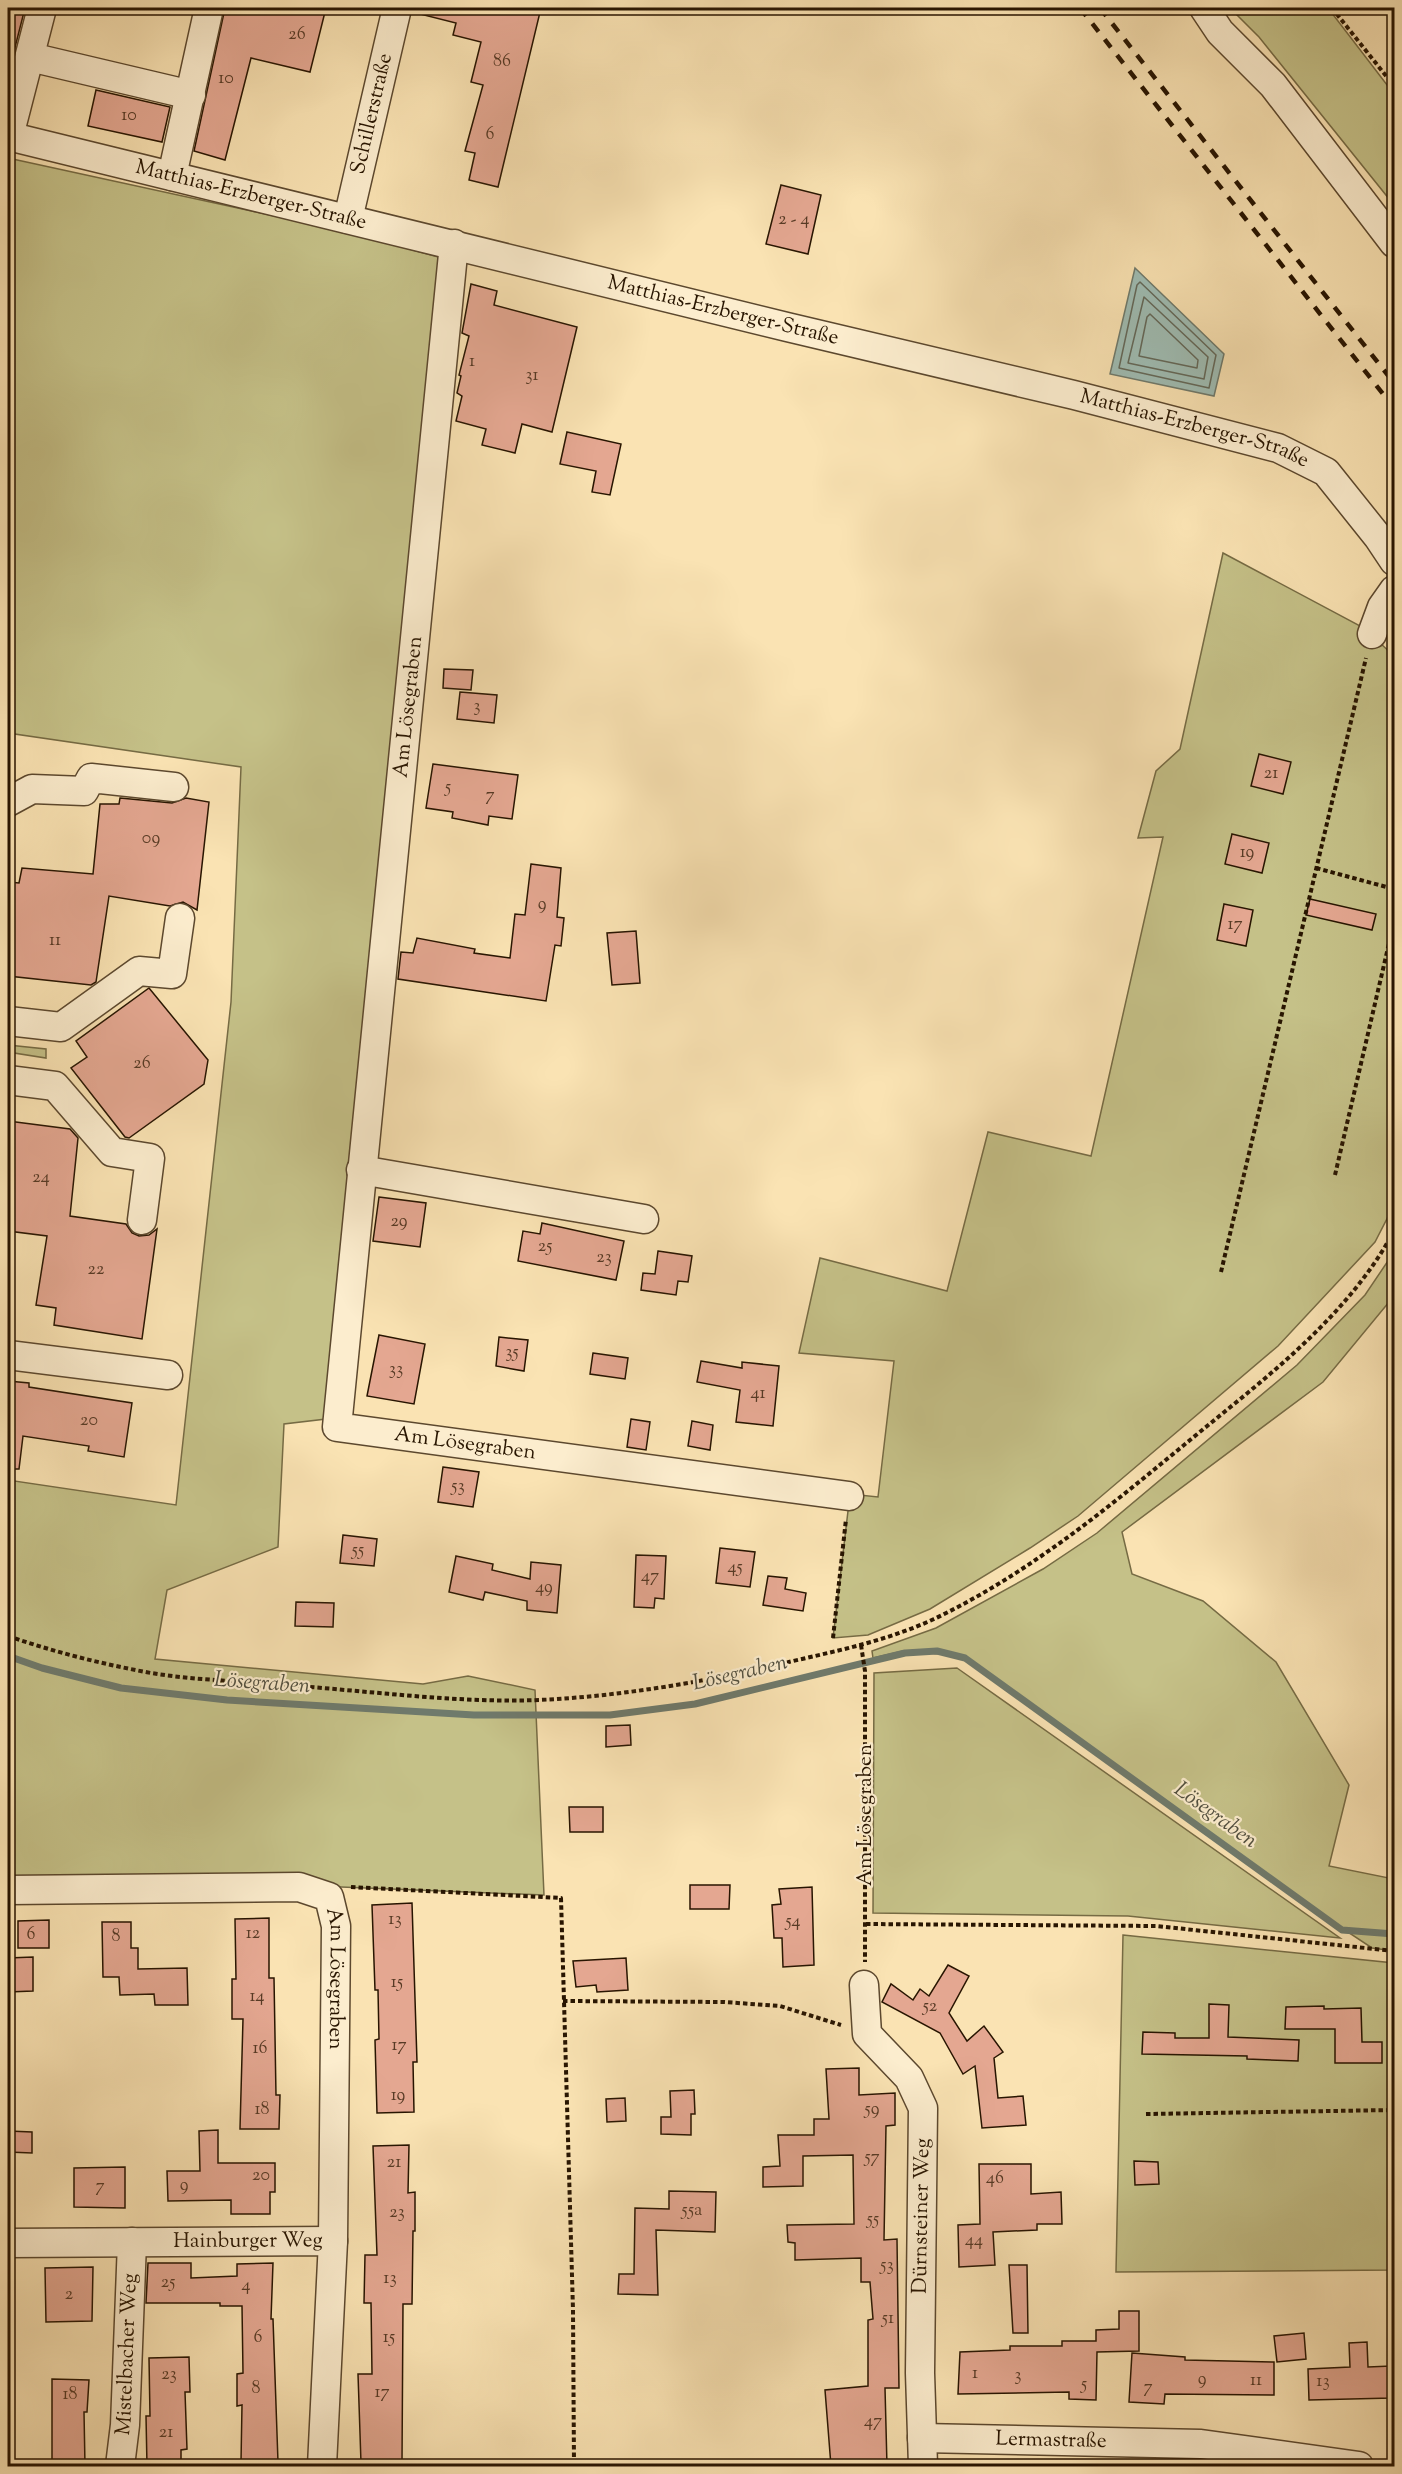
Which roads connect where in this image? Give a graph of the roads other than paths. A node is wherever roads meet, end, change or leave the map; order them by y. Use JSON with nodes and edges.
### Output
{"nodes":[{"id":1,"x":42,"y":8,"type":"edge"},
{"id":2,"x":209,"y":8,"type":"edge"},
{"id":3,"x":397,"y":8,"type":"edge"},
{"id":4,"x":1204,"y":8,"type":"edge"},
{"id":5,"x":30,"y":57,"type":"junction"},
{"id":6,"x":191,"y":95,"type":"junction"},
{"id":7,"x":8,"y":136,"type":"edge"},
{"id":8,"x":172,"y":176,"type":"junction"},
{"id":9,"x":348,"y":219,"type":"junction"},
{"id":10,"x":1395,"y":243,"type":"edge"},
{"id":11,"x":454,"y":244,"type":"junction"},
{"id":12,"x":1395,"y":561,"type":"edge"},
{"id":13,"x":1395,"y":590,"type":"edge"},
{"id":14,"x":1372,"y":634,"type":"road end"},
{"id":15,"x":174,"y":787,"type":"dead end"},
{"id":16,"x":8,"y":802,"type":"edge"},
{"id":17,"x":180,"y":918,"type":"dead end"},
{"id":18,"x":8,"y":1021,"type":"edge"},
{"id":19,"x":8,"y":1080,"type":"edge"},
{"id":20,"x":361,"y":1170,"type":"junction"},
{"id":21,"x":644,"y":1219,"type":"dead end"},
{"id":22,"x":142,"y":1220,"type":"dead end"},
{"id":23,"x":8,"y":1355,"type":"edge"},
{"id":24,"x":168,"y":1375,"type":"dead end"},
{"id":25,"x":849,"y":1496,"type":"road end"},
{"id":26,"x":8,"y":1890,"type":"edge"},
{"id":27,"x":864,"y":1985,"type":"road end"},
{"id":28,"x":333,"y":2241,"type":"junction"},
{"id":29,"x":132,"y":2242,"type":"junction"},
{"id":30,"x":8,"y":2243,"type":"edge"},
{"id":31,"x":922,"y":2438,"type":"junction"},
{"id":32,"x":1202,"y":2455,"type":"edge"},
{"id":33,"x":120,"y":2466,"type":"edge"},
{"id":34,"x":322,"y":2466,"type":"edge"},
{"id":35,"x":923,"y":2466,"type":"edge"},
{"id":36,"x":1359,"y":2466,"type":"edge"}],
"edges":[{"from":1,"to":5,"type":"street"},
{"from":2,"to":6,"type":"street"},
{"from":3,"to":9,"type":"street","name":"Schillerstraße"},
{"from":4,"to":10,"type":"street"},
{"from":5,"to":6,"type":"street"},
{"from":5,"to":7,"type":"street"},
{"from":6,"to":8,"type":"street"},
{"from":7,"to":8,"type":"street","name":"Matthias-Erzberger-Straße"},
{"from":8,"to":9,"type":"street","name":"Matthias-Erzberger-Straße"},
{"from":9,"to":11,"type":"street","name":"Matthias-Erzberger-Straße"},
{"from":11,"to":12,"type":"street","name":"Matthias-Erzberger-Straße"},
{"from":11,"to":20,"type":"street","name":"Am Lösegraben"},
{"from":13,"to":14,"type":"street"},
{"from":15,"to":16,"type":"street"},
{"from":17,"to":18,"type":"street"},
{"from":19,"to":22,"type":"street"},
{"from":20,"to":21,"type":"street"},
{"from":20,"to":25,"type":"street","name":"Am Lösegraben"},
{"from":23,"to":24,"type":"street"},
{"from":26,"to":28,"type":"street","name":"Am Lösegraben"},
{"from":27,"to":31,"type":"street","name":"Dürnsteiner Weg"},
{"from":28,"to":29,"type":"street","name":"Hainburger Weg"},
{"from":28,"to":34,"type":"street","name":"Hainburger Weg"},
{"from":29,"to":30,"type":"street","name":"Hainburger Weg"},
{"from":29,"to":33,"type":"street","name":"Mistelbacher Weg"},
{"from":31,"to":32,"type":"street","name":"Lermastraße"},
{"from":31,"to":35,"type":"street","name":"Dürnsteiner Weg"},
{"from":32,"to":36,"type":"street","name":"Lermastraße"}]}
